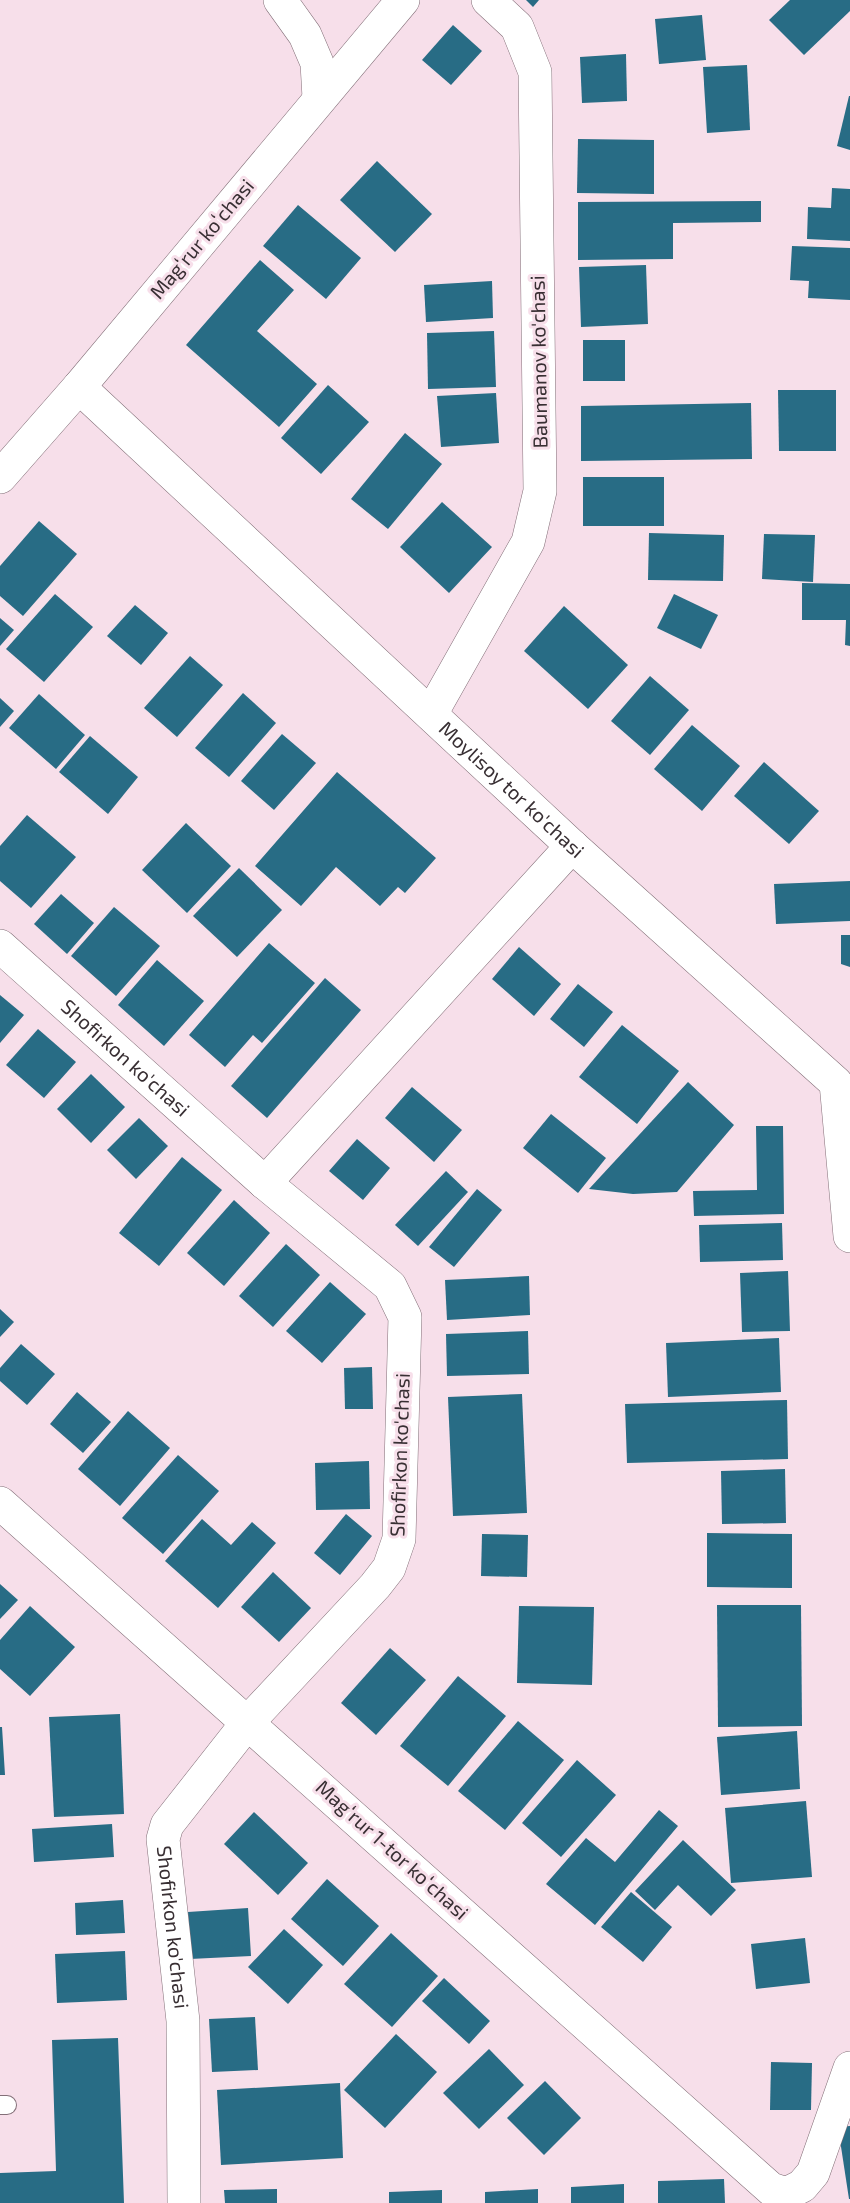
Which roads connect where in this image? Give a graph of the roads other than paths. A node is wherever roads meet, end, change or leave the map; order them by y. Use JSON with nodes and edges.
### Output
{"nodes":[{"id":1,"x":280,"y":0,"type":"edge"},
{"id":2,"x":403,"y":0,"type":"edge"},
{"id":3,"x":488,"y":0,"type":"edge"},
{"id":4,"x":319,"y":98,"type":"junction"},
{"id":5,"x":79,"y":387,"type":"junction"},
{"id":6,"x":0,"y":477,"type":"edge"},
{"id":7,"x":431,"y":714,"type":"junction"},
{"id":8,"x":572,"y":846,"type":"junction"},
{"id":9,"x":0,"y":946,"type":"edge"},
{"id":10,"x":843,"y":1083,"type":"edge"},
{"id":11,"x":265,"y":1183,"type":"junction"},
{"id":12,"x":850,"y":1236,"type":"edge"},
{"id":13,"x":0,"y":1503,"type":"edge"},
{"id":14,"x":248,"y":1722,"type":"junction"},
{"id":15,"x":850,"y":2068,"type":"edge"},
{"id":16,"x":184,"y":2203,"type":"edge"}],
"edges":[{"from":1,"to":4,"type":"street"},
{"from":2,"to":4,"type":"street","name":"Magʻrur koʻchasi"},
{"from":3,"to":7,"type":"street","name":"Baumanov ko'chasi"},
{"from":4,"to":5,"type":"street","name":"Magʻrur koʻchasi"},
{"from":5,"to":6,"type":"street","name":"Magʻrur koʻchasi"},
{"from":5,"to":7,"type":"street","name":"Moylisoy tor ko'chasi"},
{"from":7,"to":8,"type":"street","name":"Moylisoy tor ko'chasi"},
{"from":8,"to":10,"type":"street","name":"Moylisoy tor ko'chasi"},
{"from":8,"to":11,"type":"street"},
{"from":9,"to":11,"type":"street","name":"Shofirkon ko'chasi"},
{"from":10,"to":12,"type":"street","name":"Moylisoy tor ko'chasi"},
{"from":11,"to":14,"type":"street","name":"Shofirkon ko'chasi"},
{"from":13,"to":14,"type":"street","name":"Magʻrur 1-tor koʻchasi"},
{"from":14,"to":15,"type":"street","name":"Magʻrur 1-tor koʻchasi"},
{"from":14,"to":16,"type":"street","name":"Shofirkon ko'chasi"}]}
